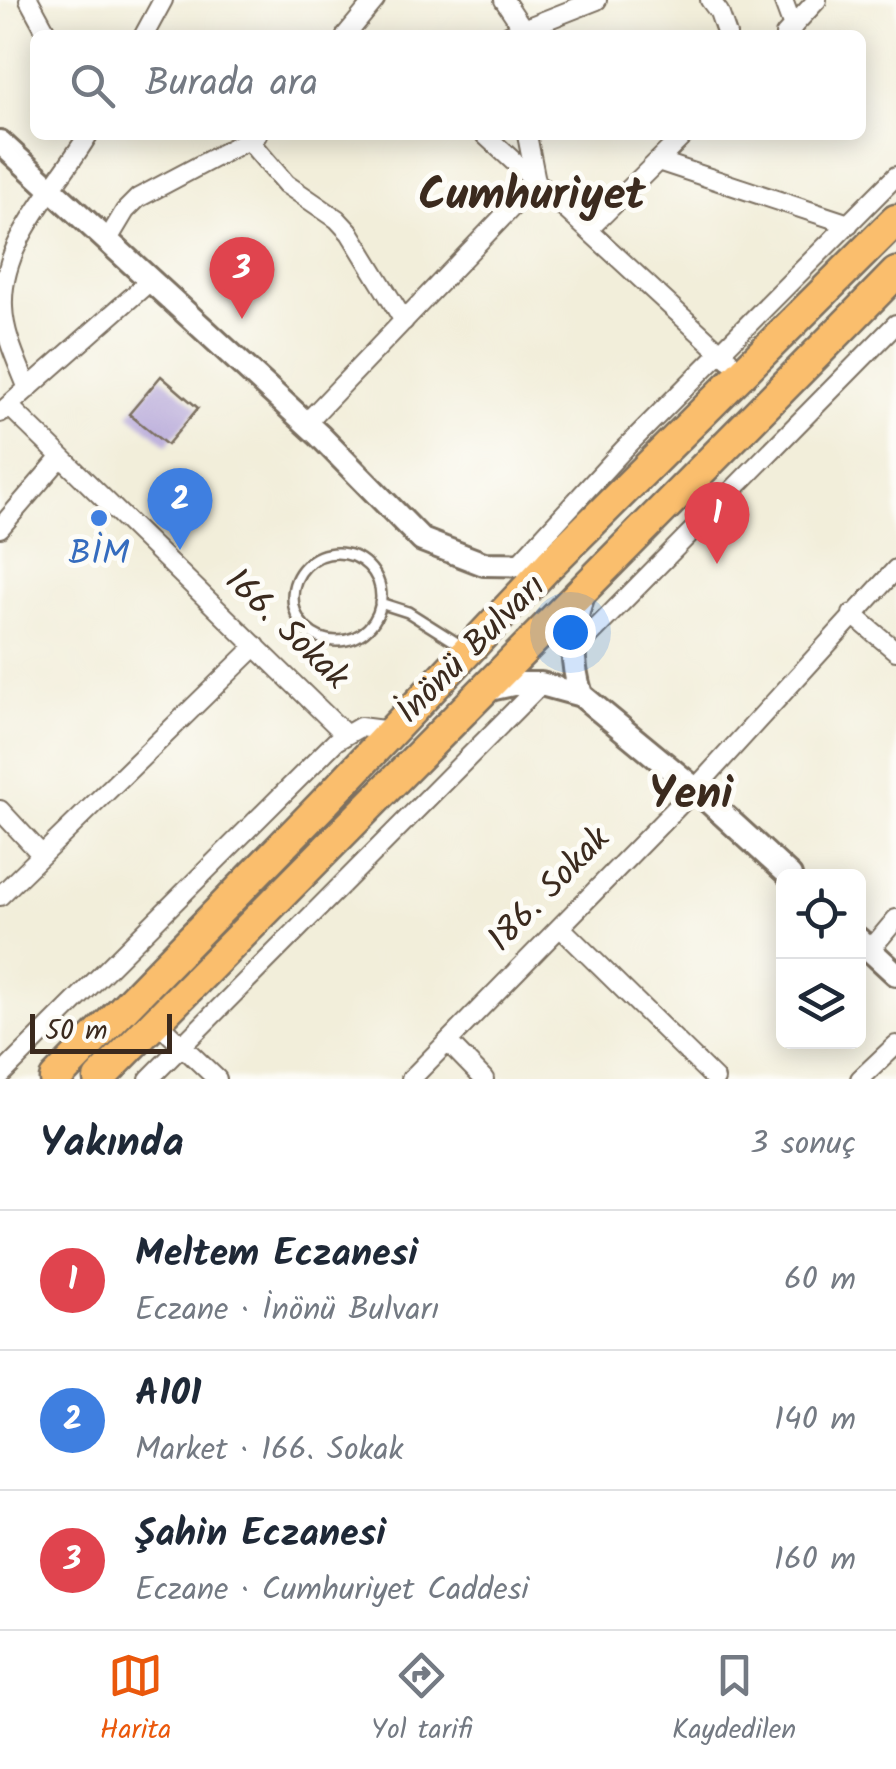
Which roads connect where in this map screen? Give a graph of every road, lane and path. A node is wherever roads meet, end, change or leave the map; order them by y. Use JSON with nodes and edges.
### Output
{"nodes":[{"id":1,"x":28,"y":0,"type":"edge"},
{"id":2,"x":163,"y":0,"type":"edge"},
{"id":3,"x":375,"y":0,"type":"edge"},
{"id":4,"x":504,"y":0,"type":"edge"},
{"id":5,"x":597,"y":0,"type":"edge"},
{"id":6,"x":710,"y":0,"type":"edge"},
{"id":7,"x":782,"y":0,"type":"edge"},
{"id":8,"x":817,"y":0,"type":"edge"},
{"id":9,"x":45,"y":30,"type":"edge"},
{"id":10,"x":147,"y":30,"type":"edge"},
{"id":11,"x":350,"y":30,"type":"edge"},
{"id":12,"x":515,"y":30,"type":"edge"},
{"id":13,"x":518,"y":30,"type":"edge"},
{"id":14,"x":725,"y":30,"type":"edge"},
{"id":15,"x":789,"y":30,"type":"edge"},
{"id":16,"x":790,"y":30,"type":"edge"},
{"id":17,"x":85,"y":140,"type":"edge"},
{"id":18,"x":249,"y":140,"type":"edge"},
{"id":19,"x":254,"y":140,"type":"edge"},
{"id":20,"x":490,"y":140,"type":"edge"},
{"id":21,"x":527,"y":140,"type":"edge"},
{"id":22,"x":679,"y":140,"type":"edge"},
{"id":23,"x":0,"y":142,"type":"edge"},
{"id":24,"x":658,"y":161,"type":"junction"},
{"id":25,"x":896,"y":176,"type":"edge"},
{"id":26,"x":536,"y":182,"type":"junction"},
{"id":27,"x":52,"y":191,"type":"junction"},
{"id":28,"x":896,"y":220,"type":"edge"},
{"id":29,"x":848,"y":224,"type":"junction"},
{"id":30,"x":588,"y":230,"type":"junction"},
{"id":31,"x":106,"y":241,"type":"junction"},
{"id":32,"x":896,"y":274,"type":"edge"},
{"id":33,"x":150,"y":280,"type":"junction"},
{"id":34,"x":2,"y":314,"type":"edge"},
{"id":35,"x":404,"y":321,"type":"junction"},
{"id":36,"x":896,"y":324,"type":"edge"},
{"id":37,"x":721,"y":352,"type":"junction"},
{"id":38,"x":744,"y":373,"type":"junction"},
{"id":39,"x":28,"y":388,"type":"junction"},
{"id":40,"x":4,"y":409,"type":"edge"},
{"id":41,"x":306,"y":423,"type":"junction"},
{"id":42,"x":61,"y":457,"type":"junction"},
{"id":43,"x":0,"y":528,"type":"edge"},
{"id":44,"x":518,"y":564,"type":"junction"},
{"id":45,"x":549,"y":565,"type":"junction"},
{"id":46,"x":896,"y":569,"type":"edge"},
{"id":47,"x":584,"y":592,"type":"junction"},
{"id":48,"x":380,"y":602,"type":"junction"},
{"id":49,"x":852,"y":614,"type":"junction"},
{"id":50,"x":256,"y":646,"type":"junction"},
{"id":51,"x":467,"y":650,"type":"junction"},
{"id":52,"x":896,"y":651,"type":"edge"},
{"id":53,"x":572,"y":652,"type":"junction"},
{"id":54,"x":540,"y":684,"type":"junction"},
{"id":55,"x":485,"y":690,"type":"junction"},
{"id":56,"x":581,"y":695,"type":"junction"},
{"id":57,"x":391,"y":732,"type":"junction"},
{"id":58,"x":345,"y":734,"type":"junction"},
{"id":59,"x":694,"y":789,"type":"junction"},
{"id":60,"x":0,"y":810,"type":"edge"},
{"id":61,"x":42,"y":855,"type":"junction"},
{"id":62,"x":782,"y":869,"type":"edge"},
{"id":63,"x":0,"y":896,"type":"edge"},
{"id":64,"x":896,"y":919,"type":"edge"},
{"id":65,"x":560,"y":927,"type":"junction"},
{"id":66,"x":866,"y":942,"type":"edge"},
{"id":67,"x":866,"y":946,"type":"edge"},
{"id":68,"x":896,"y":974,"type":"edge"},
{"id":69,"x":156,"y":1021,"type":"junction"},
{"id":70,"x":448,"y":1042,"type":"junction"},
{"id":71,"x":896,"y":1045,"type":"edge"},
{"id":72,"x":182,"y":1046,"type":"junction"},
{"id":73,"x":0,"y":1076,"type":"edge"},
{"id":74,"x":55,"y":1079,"type":"edge"},
{"id":75,"x":99,"y":1079,"type":"edge"},
{"id":76,"x":149,"y":1079,"type":"edge"},
{"id":77,"x":217,"y":1079,"type":"edge"},
{"id":78,"x":411,"y":1079,"type":"edge"},
{"id":79,"x":484,"y":1079,"type":"edge"},
{"id":80,"x":715,"y":1079,"type":"edge"},
{"id":81,"x":860,"y":1079,"type":"edge"}],
"edges":[{"from":1,"to":9,"type":"street"},
{"from":2,"to":10,"type":"street"},
{"from":3,"to":11,"type":"street"},
{"from":4,"to":12,"type":"street"},
{"from":5,"to":13,"type":"street"},
{"from":6,"to":14,"type":"street"},
{"from":7,"to":15,"type":"street"},
{"from":8,"to":16,"type":"street"},
{"from":17,"to":27,"type":"street"},
{"from":18,"to":31,"type":"street"},
{"from":19,"to":35,"type":"street"},
{"from":20,"to":26,"type":"street"},
{"from":21,"to":26,"type":"street"},
{"from":22,"to":24,"type":"street"},
{"from":23,"to":27,"type":"street"},
{"from":24,"to":29,"type":"street"},
{"from":24,"to":30,"type":"street"},
{"from":25,"to":29,"type":"street","name":"İnönü Bulvarı"},
{"from":26,"to":30,"type":"street"},
{"from":26,"to":35,"type":"street"},
{"from":27,"to":31,"type":"street"},
{"from":27,"to":34,"type":"street"},
{"from":28,"to":38,"type":"highway","name":"İnönü Bulvarı"},
{"from":29,"to":37,"type":"street","name":"İnönü Bulvarı"},
{"from":30,"to":37,"type":"street"},
{"from":31,"to":33,"type":"street"},
{"from":32,"to":47,"type":"highway","name":"İnönü Bulvarı"},
{"from":33,"to":39,"type":"street"},
{"from":33,"to":41,"type":"street"},
{"from":34,"to":39,"type":"street"},
{"from":35,"to":41,"type":"street"},
{"from":36,"to":53,"type":"street","name":"İnönü Bulvarı"},
{"from":37,"to":38,"type":"street"},
{"from":37,"to":44,"type":"street","name":"İnönü Bulvarı"},
{"from":38,"to":45,"type":"highway","name":"İnönü Bulvarı"},
{"from":39,"to":40,"type":"street"},
{"from":40,"to":42,"type":"street","name":"166. Sokak"},
{"from":41,"to":44,"type":"street"},
{"from":42,"to":43,"type":"street"},
{"from":42,"to":50,"type":"street","name":"166. Sokak"},
{"from":44,"to":45,"type":"street"},
{"from":45,"to":51,"type":"highway","name":"İnönü Bulvarı"},
{"from":46,"to":49,"type":"street","name":"186. Sokak"},
{"from":47,"to":53,"type":"street"},
{"from":47,"to":55,"type":"highway","name":"İnönü Bulvarı"},
{"from":48,"to":48,"type":"lane"},
{"from":48,"to":51,"type":"lane"},
{"from":49,"to":52,"type":"street"},
{"from":49,"to":59,"type":"street","name":"186. Sokak"},
{"from":50,"to":58,"type":"street","name":"166. Sokak"},
{"from":50,"to":61,"type":"street"},
{"from":51,"to":57,"type":"highway","name":"İnönü Bulvarı"},
{"from":53,"to":56,"type":"street"},
{"from":54,"to":55,"type":"street"},
{"from":54,"to":56,"type":"street"},
{"from":54,"to":72,"type":"street","name":"İnönü Bulvarı"},
{"from":55,"to":69,"type":"highway","name":"İnönü Bulvarı"},
{"from":56,"to":59,"type":"street"},
{"from":57,"to":58,"type":"street","name":"İnönü Bulvarı"},
{"from":57,"to":74,"type":"highway","name":"İnönü Bulvarı"},
{"from":58,"to":73,"type":"street"},
{"from":59,"to":62,"type":"street"},
{"from":59,"to":65,"type":"street","name":"186. Sokak"},
{"from":60,"to":61,"type":"street"},
{"from":61,"to":63,"type":"street"},
{"from":64,"to":66,"type":"street"},
{"from":65,"to":70,"type":"street","name":"186. Sokak"},
{"from":65,"to":80,"type":"street"},
{"from":67,"to":68,"type":"street"},
{"from":69,"to":72,"type":"street"},
{"from":69,"to":75,"type":"highway","name":"İnönü Bulvarı"},
{"from":70,"to":78,"type":"street","name":"186. Sokak"},
{"from":70,"to":79,"type":"street"},
{"from":71,"to":81,"type":"street"},
{"from":72,"to":76,"type":"street","name":"İnönü Bulvarı"},
{"from":72,"to":77,"type":"street"}]}
